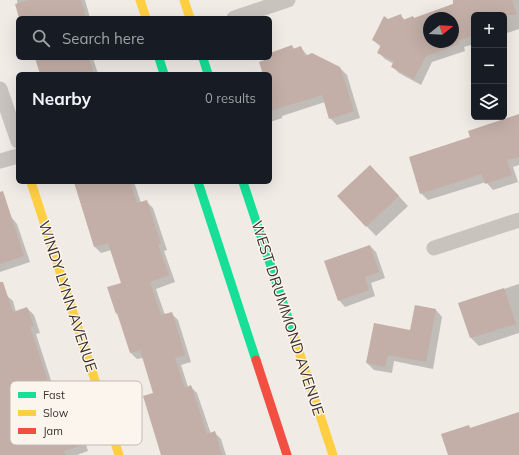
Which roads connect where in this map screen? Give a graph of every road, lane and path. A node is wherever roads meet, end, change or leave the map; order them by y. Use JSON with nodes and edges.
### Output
{"nodes":[{"id":1,"x":140,"y":0,"type":"edge"},
{"id":2,"x":184,"y":0,"type":"edge"},
{"id":3,"x":288,"y":0,"type":"edge"},
{"id":4,"x":145,"y":16,"type":"edge"},
{"id":5,"x":189,"y":16,"type":"edge"},
{"id":6,"x":240,"y":16,"type":"edge"},
{"id":7,"x":160,"y":60,"type":"edge"},
{"id":8,"x":204,"y":60,"type":"edge"},
{"id":9,"x":163,"y":72,"type":"edge"},
{"id":10,"x":207,"y":72,"type":"edge"},
{"id":11,"x":0,"y":89,"type":"edge"},
{"id":12,"x":16,"y":135,"type":"edge"},
{"id":13,"x":16,"y":157,"type":"edge"},
{"id":14,"x":0,"y":161,"type":"edge"},
{"id":15,"x":32,"y":184,"type":"edge"},
{"id":16,"x":199,"y":184,"type":"edge"},
{"id":17,"x":244,"y":184,"type":"edge"},
{"id":18,"x":519,"y":220,"type":"edge"},
{"id":19,"x":434,"y":248,"type":"dead end"},
{"id":20,"x":95,"y":381,"type":"edge"},
{"id":21,"x":116,"y":445,"type":"edge"},
{"id":22,"x":119,"y":455,"type":"edge"},
{"id":23,"x":287,"y":455,"type":"edge"},
{"id":24,"x":333,"y":455,"type":"edge"}],
"edges":[{"from":1,"to":4,"type":"street"},
{"from":2,"to":5,"type":"street"},
{"from":3,"to":6,"type":"street"},
{"from":7,"to":9,"type":"street"},
{"from":8,"to":10,"type":"street"},
{"from":11,"to":12,"type":"street"},
{"from":13,"to":14,"type":"street"},
{"from":15,"to":20,"type":"street","name":"WINDY LYNN AVENUE"},
{"from":16,"to":23,"type":"street"},
{"from":17,"to":24,"type":"street","name":"WEST DRUMMOND AVENUE"},
{"from":18,"to":19,"type":"street"},
{"from":21,"to":22,"type":"street","name":"WINDY LYNN AVENUE"}]}
